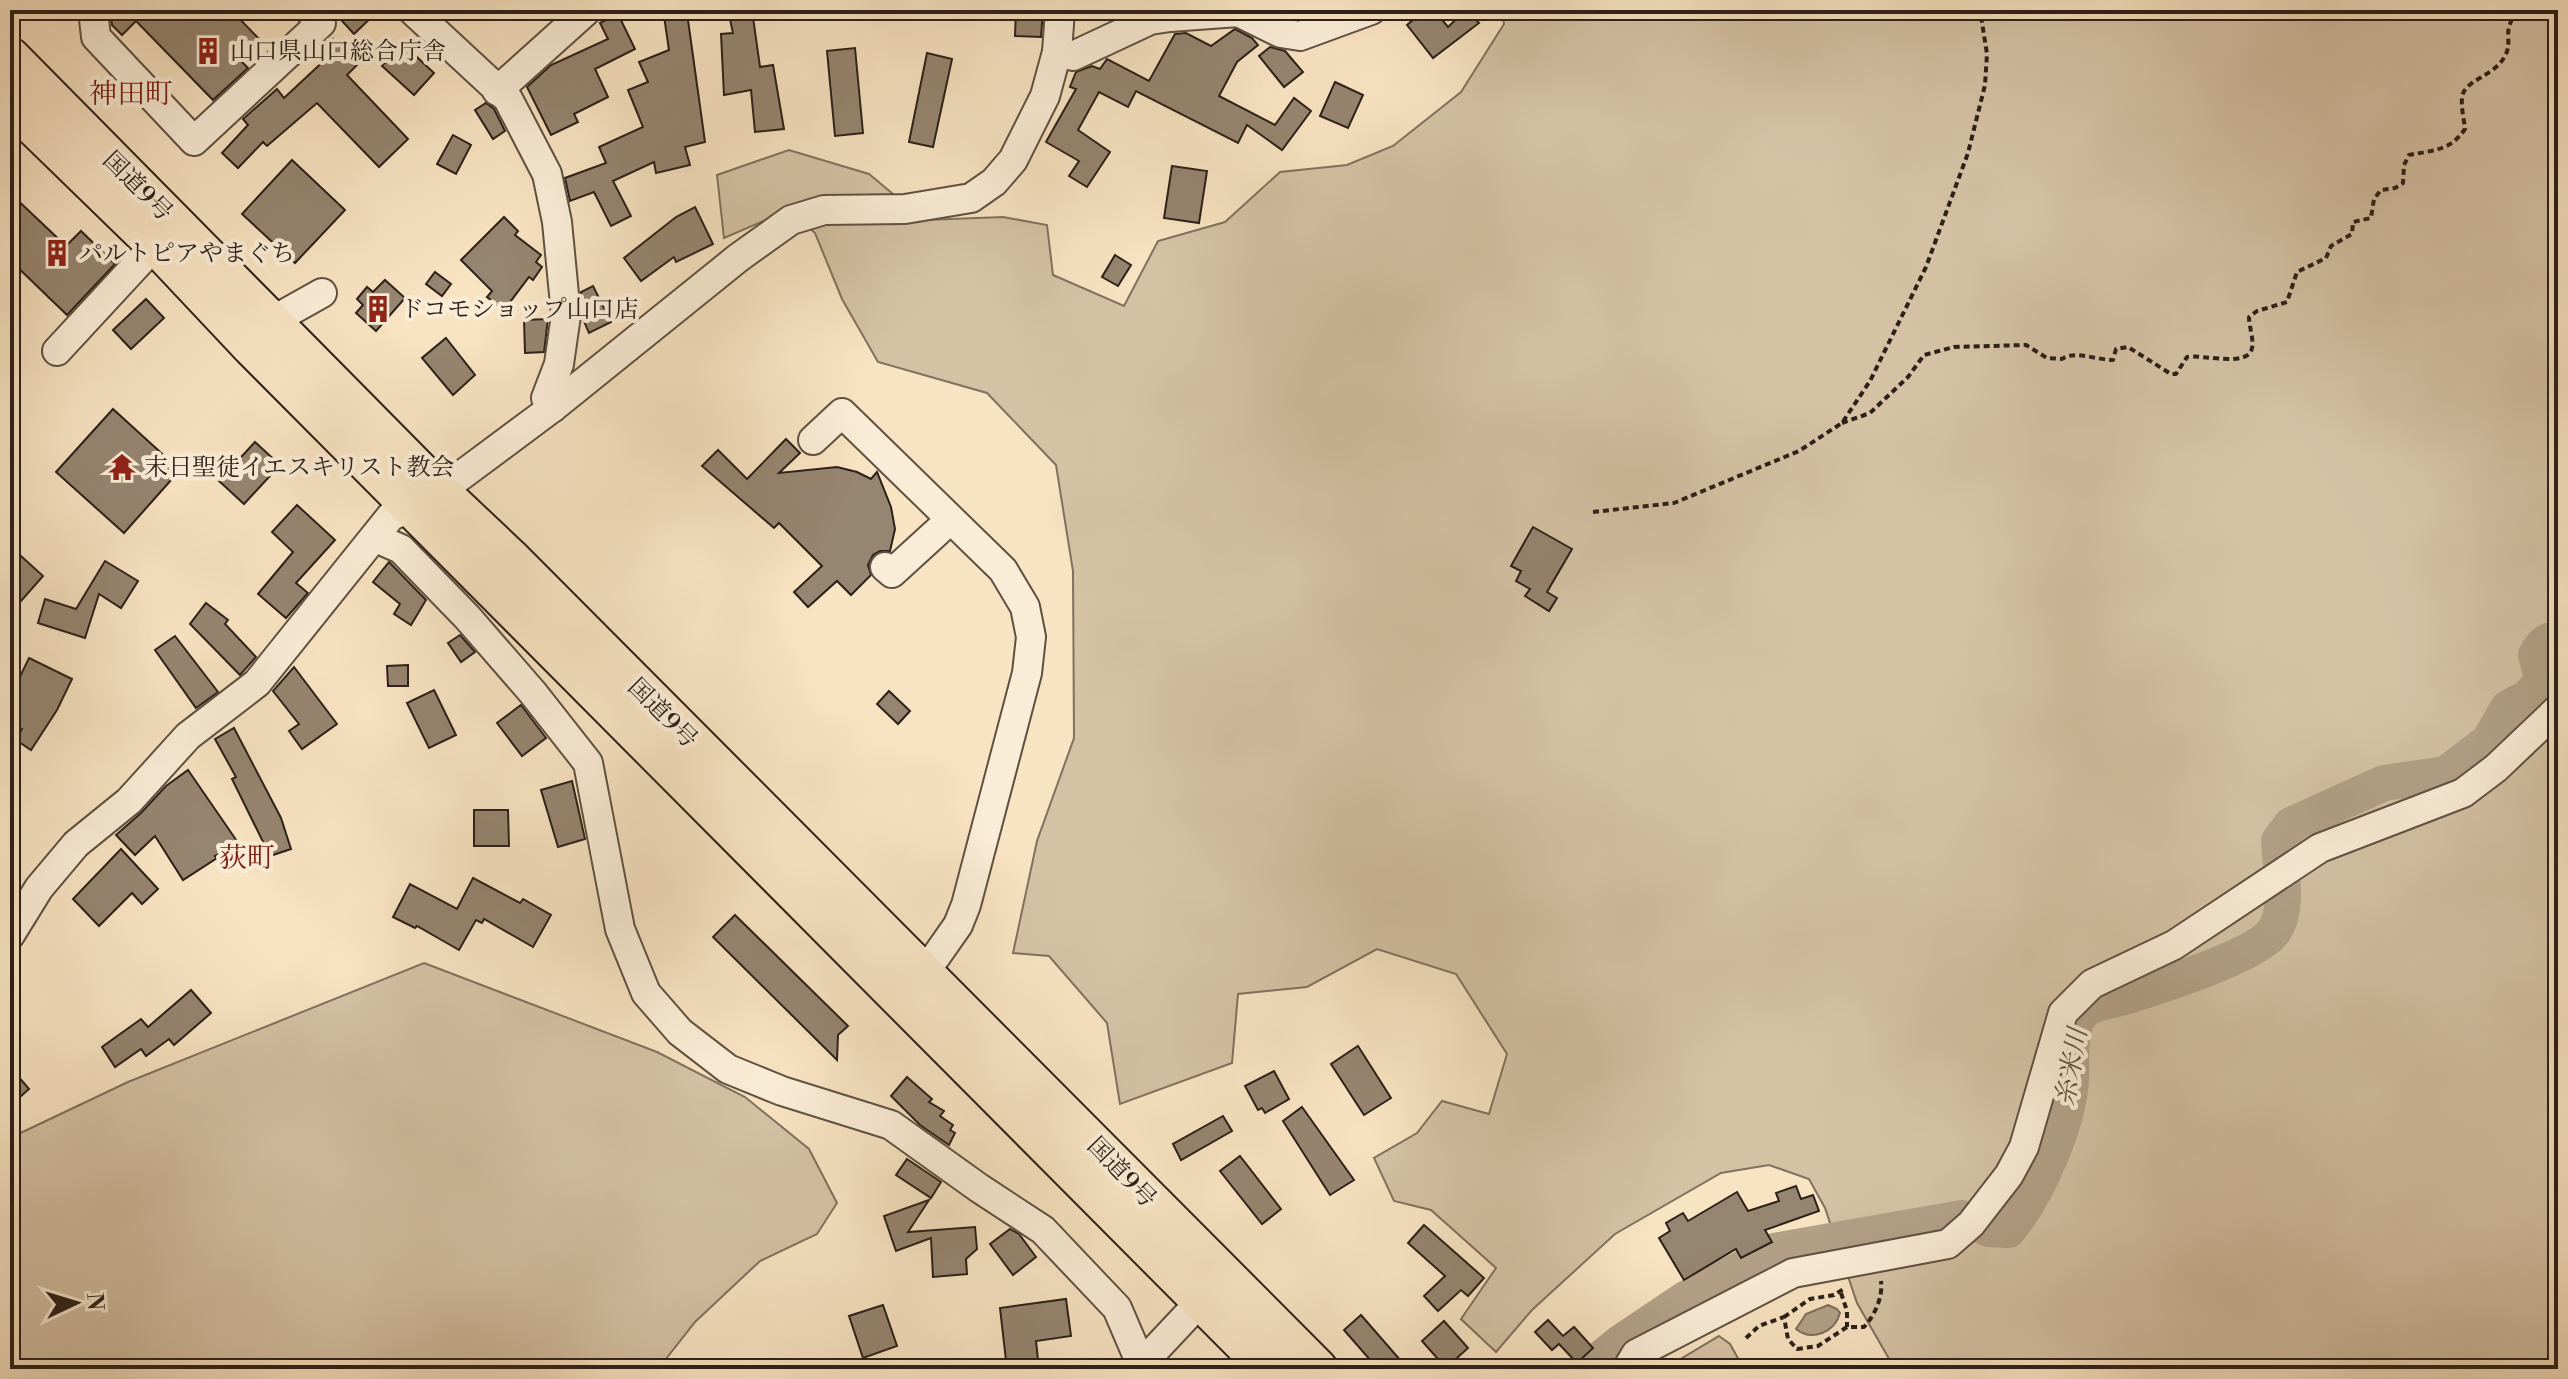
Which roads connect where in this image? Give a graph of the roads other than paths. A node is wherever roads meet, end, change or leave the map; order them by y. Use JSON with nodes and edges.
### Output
{"nodes":[{"id":1,"x":93,"y":10,"type":"edge"},
{"id":2,"x":309,"y":10,"type":"edge"},
{"id":3,"x":412,"y":10,"type":"edge"},
{"id":4,"x":587,"y":10,"type":"edge"},
{"id":5,"x":1060,"y":10,"type":"edge"},
{"id":6,"x":1371,"y":10,"type":"edge"},
{"id":7,"x":1172,"y":13,"type":"edge"},
{"id":8,"x":1057,"y":52,"type":"junction"},
{"id":9,"x":10,"y":58,"type":"edge"},
{"id":10,"x":497,"y":91,"type":"junction"},
{"id":11,"x":10,"y":102,"type":"edge"},
{"id":12,"x":156,"y":244,"type":"junction"},
{"id":13,"x":322,"y":293,"type":"dead end"},
{"id":14,"x":272,"y":321,"type":"junction"},
{"id":15,"x":57,"y":351,"type":"dead end"},
{"id":16,"x":552,"y":408,"type":"junction"},
{"id":17,"x":813,"y":440,"type":"dead end"},
{"id":18,"x":426,"y":500,"type":"junction"},
{"id":19,"x":950,"y":520,"type":"junction"},
{"id":20,"x":376,"y":538,"type":"junction"},
{"id":21,"x":885,"y":567,"type":"dead end"},
{"id":22,"x":2558,"y":709,"type":"edge"},
{"id":23,"x":10,"y":935,"type":"edge"},
{"id":24,"x":923,"y":975,"type":"junction"},
{"id":25,"x":1213,"y":1288,"type":"junction"},
{"id":26,"x":1139,"y":1366,"type":"edge"},
{"id":27,"x":1270,"y":1369,"type":"edge"},
{"id":28,"x":1317,"y":1369,"type":"edge"},
{"id":29,"x":1627,"y":1369,"type":"edge"}],
"edges":[{"from":1,"to":2,"type":"street"},
{"from":3,"to":10,"type":"street"},
{"from":4,"to":10,"type":"street"},
{"from":5,"to":8,"type":"street"},
{"from":6,"to":7,"type":"street"},
{"from":7,"to":8,"type":"street"},
{"from":8,"to":16,"type":"street"},
{"from":9,"to":14,"type":"highway","name":"国道9号"},
{"from":10,"to":16,"type":"street"},
{"from":11,"to":12,"type":"highway","name":"国道9号"},
{"from":12,"to":15,"type":"street"},
{"from":12,"to":18,"type":"highway","name":"国道9号"},
{"from":13,"to":14,"type":"street"},
{"from":14,"to":18,"type":"highway","name":"国道9号"},
{"from":16,"to":18,"type":"street"},
{"from":17,"to":19,"type":"street"},
{"from":18,"to":20,"type":"street"},
{"from":18,"to":24,"type":"highway","name":"国道9号"},
{"from":18,"to":25,"type":"highway","name":"国道9号"},
{"from":19,"to":21,"type":"street"},
{"from":19,"to":24,"type":"street"},
{"from":20,"to":23,"type":"street"},
{"from":20,"to":26,"type":"street"},
{"from":22,"to":29,"type":"street"},
{"from":24,"to":25,"type":"highway","name":"国道9号"},
{"from":25,"to":26,"type":"street"},
{"from":25,"to":27,"type":"highway","name":"国道9号"},
{"from":25,"to":28,"type":"highway","name":"国道9号"}]}
